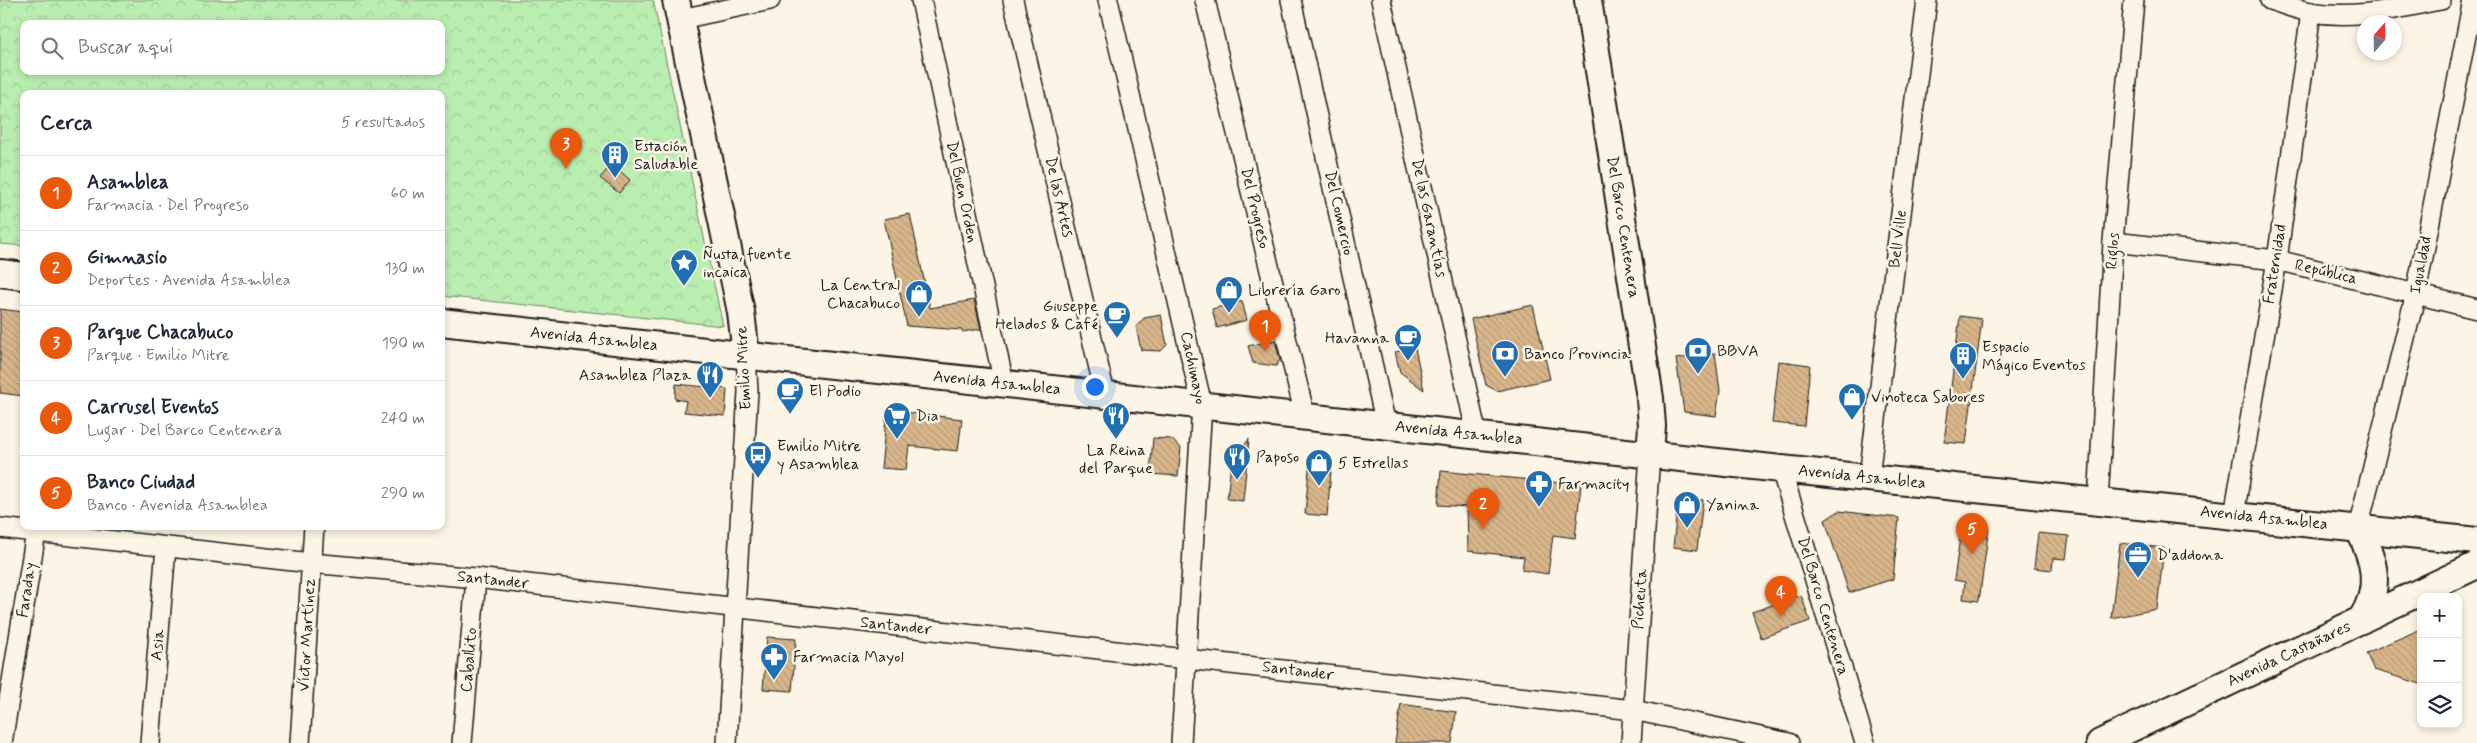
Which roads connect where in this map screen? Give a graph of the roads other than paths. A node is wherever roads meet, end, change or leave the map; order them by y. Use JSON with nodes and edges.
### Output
{"nodes":[{"id":1,"x":770,"y":0,"type":"edge"},
{"id":2,"x":921,"y":0,"type":"edge"},
{"id":3,"x":1013,"y":0,"type":"edge"},
{"id":4,"x":1108,"y":0,"type":"edge"},
{"id":5,"x":1205,"y":0,"type":"edge"},
{"id":6,"x":1291,"y":0,"type":"edge"},
{"id":7,"x":1381,"y":0,"type":"edge"},
{"id":8,"x":1588,"y":0,"type":"edge"},
{"id":9,"x":1927,"y":0,"type":"edge"},
{"id":10,"x":2134,"y":0,"type":"edge"},
{"id":11,"x":2270,"y":0,"type":"edge"},
{"id":12,"x":2441,"y":0,"type":"edge"},
{"id":13,"x":2448,"y":0,"type":"edge"},
{"id":14,"x":2474,"y":5,"type":"edge"},
{"id":15,"x":679,"y":9,"type":"edge"},
{"id":16,"x":2310,"y":12,"type":"junction"},
{"id":17,"x":2113,"y":242,"type":"junction"},
{"id":18,"x":2276,"y":260,"type":"junction"},
{"id":19,"x":0,"y":273,"type":"edge"},
{"id":20,"x":20,"y":276,"type":"edge"},
{"id":21,"x":2416,"y":293,"type":"junction"},
{"id":22,"x":2477,"y":310,"type":"edge"},
{"id":23,"x":445,"y":322,"type":"edge"},
{"id":24,"x":746,"y":355,"type":"junction"},
{"id":25,"x":1004,"y":384,"type":"junction"},
{"id":26,"x":1105,"y":394,"type":"junction"},
{"id":27,"x":1202,"y":405,"type":"junction"},
{"id":28,"x":1305,"y":416,"type":"junction"},
{"id":29,"x":1386,"y":425,"type":"junction"},
{"id":30,"x":1477,"y":436,"type":"junction"},
{"id":31,"x":1650,"y":454,"type":"junction"},
{"id":32,"x":1780,"y":469,"type":"junction"},
{"id":33,"x":1869,"y":478,"type":"junction"},
{"id":34,"x":2098,"y":502,"type":"junction"},
{"id":35,"x":2234,"y":515,"type":"junction"},
{"id":36,"x":0,"y":528,"type":"edge"},
{"id":37,"x":2358,"y":528,"type":"junction"},
{"id":38,"x":20,"y":529,"type":"edge"},
{"id":39,"x":36,"y":530,"type":"edge"},
{"id":40,"x":43,"y":530,"type":"edge"},
{"id":41,"x":314,"y":530,"type":"edge"},
{"id":42,"x":2477,"y":540,"type":"edge"},
{"id":43,"x":166,"y":547,"type":"junction"},
{"id":44,"x":311,"y":563,"type":"junction"},
{"id":45,"x":2477,"y":565,"type":"edge"},
{"id":46,"x":476,"y":578,"type":"junction"},
{"id":47,"x":736,"y":608,"type":"junction"},
{"id":48,"x":2361,"y":620,"type":"junction"},
{"id":49,"x":1186,"y":658,"type":"junction"},
{"id":50,"x":1633,"y":710,"type":"junction"},
{"id":51,"x":2,"y":743,"type":"edge"},
{"id":52,"x":150,"y":743,"type":"edge"},
{"id":53,"x":300,"y":743,"type":"edge"},
{"id":54,"x":462,"y":743,"type":"edge"},
{"id":55,"x":727,"y":743,"type":"edge"},
{"id":56,"x":1181,"y":743,"type":"edge"},
{"id":57,"x":1631,"y":743,"type":"edge"},
{"id":58,"x":1789,"y":743,"type":"edge"},
{"id":59,"x":1865,"y":743,"type":"edge"},
{"id":60,"x":2100,"y":743,"type":"edge"}],
"edges":[{"from":1,"to":15,"type":"street"},
{"from":2,"to":25,"type":"street","name":"Del Buen Orden"},
{"from":3,"to":26,"type":"street","name":"De las Artes"},
{"from":4,"to":27,"type":"street","name":"Cachimayo"},
{"from":5,"to":28,"type":"street","name":"Del Progreso"},
{"from":6,"to":29,"type":"street","name":"Del Comercio"},
{"from":7,"to":30,"type":"street","name":"De las Garantías"},
{"from":8,"to":31,"type":"main road","name":"Del Barco Centenera"},
{"from":9,"to":33,"type":"street","name":"Bell Ville"},
{"from":10,"to":17,"type":"street","name":"Riglos"},
{"from":11,"to":16,"type":"street"},
{"from":12,"to":16,"type":"street"},
{"from":13,"to":14,"type":"street"},
{"from":14,"to":21,"type":"street","name":"Igualdad"},
{"from":15,"to":24,"type":"main road","name":"Emilio Mitre"},
{"from":16,"to":18,"type":"street","name":"Fraternidad"},
{"from":17,"to":18,"type":"street","name":"República"},
{"from":17,"to":34,"type":"street","name":"Riglos"},
{"from":18,"to":21,"type":"street","name":"República"},
{"from":18,"to":35,"type":"street","name":"Fraternidad"},
{"from":19,"to":20,"type":"main road"},
{"from":21,"to":22,"type":"street","name":"República"},
{"from":21,"to":37,"type":"street","name":"Igualdad"},
{"from":23,"to":24,"type":"main road","name":"Avenida Asamblea"},
{"from":24,"to":25,"type":"main road","name":"Avenida Asamblea"},
{"from":24,"to":47,"type":"street","name":"Emilio Mitre"},
{"from":25,"to":26,"type":"main road","name":"Avenida Asamblea"},
{"from":26,"to":27,"type":"main road","name":"Avenida Asamblea"},
{"from":27,"to":28,"type":"main road","name":"Avenida Asamblea"},
{"from":27,"to":49,"type":"street","name":"Cachimayo"},
{"from":28,"to":29,"type":"main road","name":"Avenida Asamblea"},
{"from":29,"to":30,"type":"main road","name":"Avenida Asamblea"},
{"from":30,"to":31,"type":"main road","name":"Avenida Asamblea"},
{"from":31,"to":32,"type":"main road","name":"Avenida Asamblea"},
{"from":31,"to":50,"type":"street","name":"Picheuta"},
{"from":32,"to":33,"type":"main road","name":"Avenida Asamblea"},
{"from":32,"to":59,"type":"street","name":"Del Barco Centenera"},
{"from":33,"to":34,"type":"main road","name":"Avenida Asamblea"},
{"from":34,"to":35,"type":"main road","name":"Avenida Asamblea"},
{"from":35,"to":37,"type":"main road","name":"Avenida Asamblea"},
{"from":36,"to":38,"type":"street","name":"Santander"},
{"from":37,"to":42,"type":"main road","name":"Avenida Asamblea"},
{"from":37,"to":48,"type":"main road"},
{"from":39,"to":51,"type":"street","name":"Faraday"},
{"from":40,"to":43,"type":"street","name":"Santander"},
{"from":41,"to":44,"type":"street","name":"Víctor Martínez"},
{"from":43,"to":44,"type":"street","name":"Santander"},
{"from":43,"to":52,"type":"street","name":"Asia"},
{"from":44,"to":46,"type":"street","name":"Santander"},
{"from":44,"to":53,"type":"street","name":"Víctor Martínez"},
{"from":45,"to":48,"type":"main road","name":"Avenida Castañares"},
{"from":46,"to":47,"type":"street","name":"Santander"},
{"from":46,"to":54,"type":"street","name":"Caballito"},
{"from":47,"to":49,"type":"street","name":"Santander"},
{"from":47,"to":55,"type":"street","name":"Emilio Mitre"},
{"from":48,"to":60,"type":"main road","name":"Avenida Castañares"},
{"from":49,"to":50,"type":"street","name":"Santander"},
{"from":49,"to":56,"type":"street","name":"Cachimayo"},
{"from":50,"to":57,"type":"street","name":"Picheuta"},
{"from":50,"to":58,"type":"street","name":"Santander"}]}
